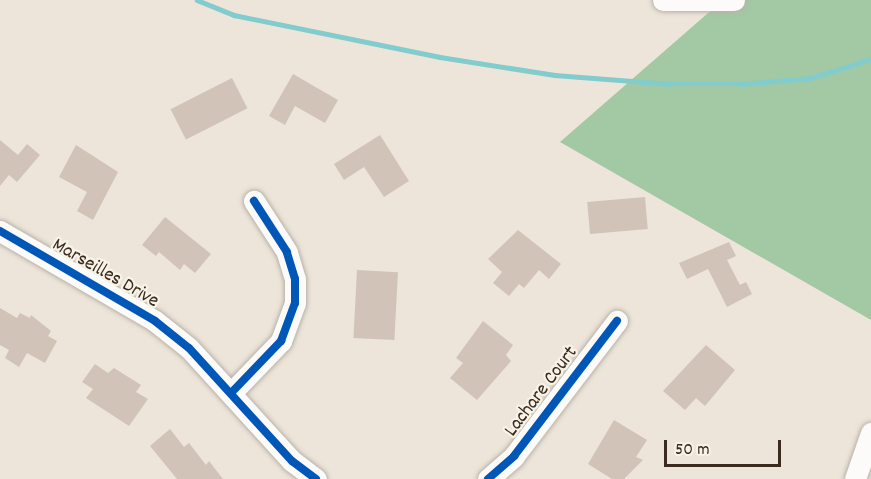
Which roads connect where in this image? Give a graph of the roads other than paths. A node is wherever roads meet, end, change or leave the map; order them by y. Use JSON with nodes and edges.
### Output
{"nodes":[{"id":1,"x":663,"y":0,"type":"edge"},
{"id":2,"x":734,"y":0,"type":"edge"},
{"id":3,"x":255,"y":201,"type":"dead end"},
{"id":4,"x":0,"y":231,"type":"edge"},
{"id":5,"x":617,"y":321,"type":"dead end"},
{"id":6,"x":232,"y":392,"type":"junction"},
{"id":7,"x":871,"y":433,"type":"edge"},
{"id":8,"x":316,"y":479,"type":"edge"},
{"id":9,"x":488,"y":479,"type":"edge"},
{"id":10,"x":855,"y":479,"type":"edge"}],
"edges":[{"from":1,"to":2,"type":"street"},
{"from":3,"to":6,"type":"street"},
{"from":4,"to":6,"type":"street","name":"Marseilles Drive"},
{"from":5,"to":9,"type":"street","name":"Lachare Court"},
{"from":6,"to":8,"type":"street","name":"Marseilles Drive"},
{"from":7,"to":10,"type":"street"}]}
